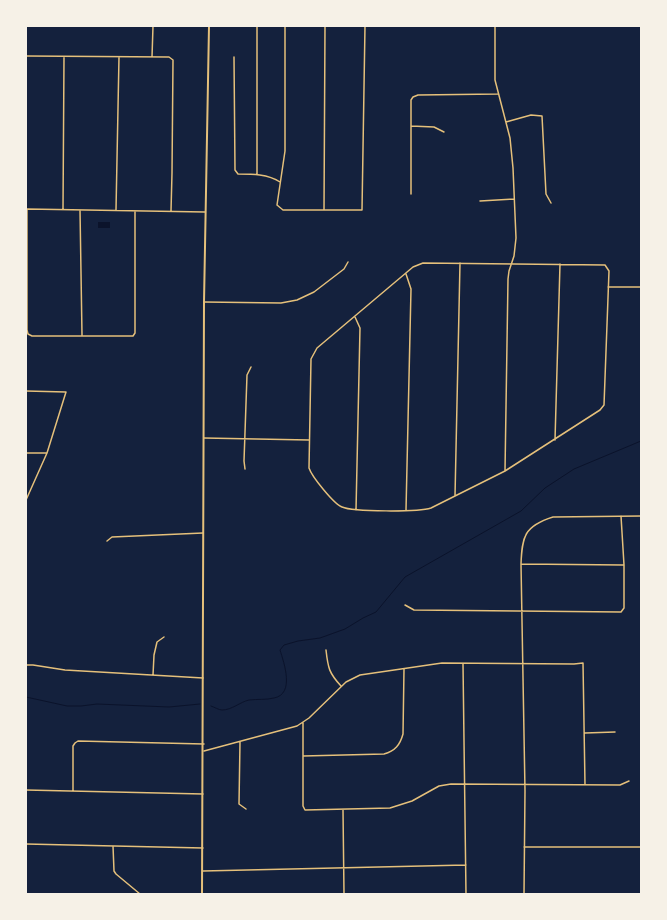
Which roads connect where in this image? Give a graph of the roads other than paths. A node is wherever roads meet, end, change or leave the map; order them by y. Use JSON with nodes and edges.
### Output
{"nodes":[{"id":1,"x":153,"y":26,"type":"edge"},
{"id":2,"x":209,"y":26,"type":"edge"},
{"id":3,"x":257,"y":26,"type":"edge"},
{"id":4,"x":285,"y":26,"type":"edge"},
{"id":5,"x":325,"y":26,"type":"edge"},
{"id":6,"x":365,"y":26,"type":"edge"},
{"id":7,"x":495,"y":26,"type":"edge"},
{"id":8,"x":26,"y":56,"type":"edge"},
{"id":9,"x":64,"y":56,"type":"junction"},
{"id":10,"x":119,"y":57,"type":"junction"},
{"id":11,"x":152,"y":57,"type":"junction"},
{"id":12,"x":234,"y":57,"type":"dead end"},
{"id":13,"x":498,"y":94,"type":"junction"},
{"id":14,"x":506,"y":122,"type":"junction"},
{"id":15,"x":411,"y":126,"type":"junction"},
{"id":16,"x":444,"y":132,"type":"dead end"},
{"id":17,"x":257,"y":174,"type":"junction"},
{"id":18,"x":280,"y":182,"type":"junction"},
{"id":19,"x":411,"y":194,"type":"dead end"},
{"id":20,"x":514,"y":199,"type":"junction"},
{"id":21,"x":480,"y":201,"type":"dead end"},
{"id":22,"x":551,"y":203,"type":"dead end"},
{"id":23,"x":26,"y":209,"type":"edge"},
{"id":24,"x":63,"y":209,"type":"junction"},
{"id":25,"x":80,"y":210,"type":"junction"},
{"id":26,"x":116,"y":210,"type":"junction"},
{"id":27,"x":324,"y":210,"type":"junction"},
{"id":28,"x":135,"y":211,"type":"junction"},
{"id":29,"x":171,"y":211,"type":"junction"},
{"id":30,"x":205,"y":212,"type":"junction"},
{"id":31,"x":348,"y":262,"type":"dead end"},
{"id":32,"x":460,"y":263,"type":"junction"},
{"id":33,"x":512,"y":264,"type":"junction"},
{"id":34,"x":560,"y":264,"type":"junction"},
{"id":35,"x":406,"y":274,"type":"junction"},
{"id":36,"x":608,"y":287,"type":"junction"},
{"id":37,"x":641,"y":287,"type":"edge"},
{"id":38,"x":204,"y":302,"type":"junction"},
{"id":39,"x":355,"y":317,"type":"junction"},
{"id":40,"x":82,"y":335,"type":"junction"},
{"id":41,"x":251,"y":367,"type":"dead end"},
{"id":42,"x":26,"y":391,"type":"edge"},
{"id":43,"x":204,"y":438,"type":"junction"},
{"id":44,"x":245,"y":439,"type":"junction"},
{"id":45,"x":309,"y":440,"type":"junction"},
{"id":46,"x":555,"y":440,"type":"junction"},
{"id":47,"x":26,"y":453,"type":"edge"},
{"id":48,"x":48,"y":453,"type":"junction"},
{"id":49,"x":245,"y":469,"type":"dead end"},
{"id":50,"x":505,"y":471,"type":"junction"},
{"id":51,"x":455,"y":496,"type":"junction"},
{"id":52,"x":26,"y":500,"type":"edge"},
{"id":53,"x":356,"y":510,"type":"junction"},
{"id":54,"x":406,"y":510,"type":"junction"},
{"id":55,"x":621,"y":516,"type":"junction"},
{"id":56,"x":641,"y":516,"type":"edge"},
{"id":57,"x":204,"y":533,"type":"junction"},
{"id":58,"x":107,"y":541,"type":"dead end"},
{"id":59,"x":521,"y":564,"type":"junction"},
{"id":60,"x":624,"y":565,"type":"junction"},
{"id":61,"x":405,"y":605,"type":"dead end"},
{"id":62,"x":522,"y":610,"type":"junction"},
{"id":63,"x":164,"y":637,"type":"dead end"},
{"id":64,"x":326,"y":650,"type":"dead end"},
{"id":65,"x":463,"y":663,"type":"junction"},
{"id":66,"x":523,"y":663,"type":"junction"},
{"id":67,"x":26,"y":665,"type":"edge"},
{"id":68,"x":404,"y":668,"type":"junction"},
{"id":69,"x":153,"y":675,"type":"junction"},
{"id":70,"x":203,"y":678,"type":"junction"},
{"id":71,"x":341,"y":686,"type":"junction"},
{"id":72,"x":303,"y":723,"type":"junction"},
{"id":73,"x":585,"y":732,"type":"junction"},
{"id":74,"x":615,"y":732,"type":"dead end"},
{"id":75,"x":240,"y":741,"type":"junction"},
{"id":76,"x":204,"y":744,"type":"junction"},
{"id":77,"x":204,"y":751,"type":"junction"},
{"id":78,"x":303,"y":756,"type":"junction"},
{"id":79,"x":629,"y":781,"type":"dead end"},
{"id":80,"x":465,"y":784,"type":"junction"},
{"id":81,"x":525,"y":785,"type":"junction"},
{"id":82,"x":585,"y":785,"type":"junction"},
{"id":83,"x":26,"y":790,"type":"edge"},
{"id":84,"x":73,"y":791,"type":"junction"},
{"id":85,"x":203,"y":794,"type":"junction"},
{"id":86,"x":246,"y":808,"type":"dead end"},
{"id":87,"x":343,"y":810,"type":"junction"},
{"id":88,"x":26,"y":844,"type":"edge"},
{"id":89,"x":113,"y":846,"type":"junction"},
{"id":90,"x":524,"y":847,"type":"junction"},
{"id":91,"x":641,"y":847,"type":"edge"},
{"id":92,"x":203,"y":848,"type":"junction"},
{"id":93,"x":466,"y":865,"type":"junction"},
{"id":94,"x":344,"y":867,"type":"junction"},
{"id":95,"x":202,"y":871,"type":"junction"},
{"id":96,"x":140,"y":894,"type":"edge"},
{"id":97,"x":202,"y":894,"type":"edge"},
{"id":98,"x":344,"y":894,"type":"edge"},
{"id":99,"x":466,"y":894,"type":"edge"},
{"id":100,"x":524,"y":894,"type":"edge"}],
"edges":[{"from":1,"to":11,"type":"street"},
{"from":2,"to":30,"type":"street"},
{"from":3,"to":17,"type":"street"},
{"from":4,"to":18,"type":"street"},
{"from":5,"to":27,"type":"street"},
{"from":6,"to":27,"type":"street"},
{"from":7,"to":13,"type":"street"},
{"from":8,"to":9,"type":"street"},
{"from":9,"to":10,"type":"street"},
{"from":9,"to":24,"type":"street"},
{"from":10,"to":11,"type":"street"},
{"from":10,"to":26,"type":"street"},
{"from":11,"to":29,"type":"street"},
{"from":12,"to":17,"type":"street"},
{"from":13,"to":14,"type":"street"},
{"from":13,"to":15,"type":"street"},
{"from":14,"to":20,"type":"street"},
{"from":14,"to":22,"type":"street"},
{"from":15,"to":16,"type":"street"},
{"from":15,"to":19,"type":"street"},
{"from":17,"to":18,"type":"street"},
{"from":18,"to":27,"type":"street"},
{"from":20,"to":21,"type":"street"},
{"from":20,"to":33,"type":"street"},
{"from":23,"to":24,"type":"street"},
{"from":23,"to":40,"type":"street"},
{"from":24,"to":25,"type":"street"},
{"from":25,"to":26,"type":"street"},
{"from":25,"to":40,"type":"street"},
{"from":26,"to":28,"type":"street"},
{"from":28,"to":29,"type":"street"},
{"from":28,"to":40,"type":"street"},
{"from":29,"to":30,"type":"street"},
{"from":30,"to":38,"type":"street"},
{"from":31,"to":38,"type":"street"},
{"from":32,"to":33,"type":"street"},
{"from":32,"to":35,"type":"street"},
{"from":32,"to":51,"type":"street"},
{"from":33,"to":34,"type":"street"},
{"from":33,"to":50,"type":"street"},
{"from":34,"to":36,"type":"street"},
{"from":34,"to":46,"type":"street"},
{"from":35,"to":39,"type":"street"},
{"from":35,"to":54,"type":"street"},
{"from":36,"to":37,"type":"street"},
{"from":36,"to":46,"type":"street"},
{"from":38,"to":43,"type":"street"},
{"from":39,"to":45,"type":"street"},
{"from":39,"to":53,"type":"street"},
{"from":41,"to":44,"type":"street"},
{"from":42,"to":48,"type":"street"},
{"from":43,"to":44,"type":"street"},
{"from":43,"to":57,"type":"street"},
{"from":44,"to":45,"type":"street"},
{"from":44,"to":49,"type":"street"},
{"from":45,"to":53,"type":"street"},
{"from":46,"to":50,"type":"street"},
{"from":47,"to":48,"type":"street"},
{"from":48,"to":52,"type":"street"},
{"from":50,"to":51,"type":"street"},
{"from":51,"to":54,"type":"street"},
{"from":53,"to":54,"type":"street"},
{"from":55,"to":56,"type":"street"},
{"from":55,"to":59,"type":"street"},
{"from":55,"to":60,"type":"street"},
{"from":57,"to":58,"type":"street"},
{"from":57,"to":70,"type":"street"},
{"from":59,"to":60,"type":"street"},
{"from":59,"to":62,"type":"street"},
{"from":60,"to":62,"type":"street"},
{"from":61,"to":62,"type":"street"},
{"from":62,"to":66,"type":"street"},
{"from":63,"to":69,"type":"street"},
{"from":64,"to":71,"type":"street"},
{"from":65,"to":66,"type":"street"},
{"from":65,"to":68,"type":"street"},
{"from":65,"to":80,"type":"street"},
{"from":66,"to":73,"type":"street"},
{"from":66,"to":81,"type":"street"},
{"from":67,"to":69,"type":"street"},
{"from":68,"to":71,"type":"street"},
{"from":68,"to":78,"type":"street"},
{"from":69,"to":70,"type":"street"},
{"from":70,"to":76,"type":"street"},
{"from":71,"to":72,"type":"street"},
{"from":72,"to":75,"type":"street"},
{"from":72,"to":78,"type":"street"},
{"from":73,"to":74,"type":"street"},
{"from":73,"to":82,"type":"street"},
{"from":75,"to":77,"type":"street"},
{"from":75,"to":86,"type":"street"},
{"from":76,"to":77,"type":"street"},
{"from":76,"to":84,"type":"street"},
{"from":77,"to":85,"type":"street"},
{"from":78,"to":87,"type":"street"},
{"from":79,"to":82,"type":"street"},
{"from":80,"to":81,"type":"street"},
{"from":80,"to":87,"type":"street"},
{"from":80,"to":93,"type":"street"},
{"from":81,"to":82,"type":"street"},
{"from":81,"to":90,"type":"street"},
{"from":83,"to":84,"type":"street"},
{"from":84,"to":85,"type":"street"},
{"from":85,"to":92,"type":"street"},
{"from":87,"to":94,"type":"street"},
{"from":88,"to":89,"type":"street"},
{"from":89,"to":92,"type":"street"},
{"from":89,"to":96,"type":"street"},
{"from":90,"to":91,"type":"street"},
{"from":90,"to":100,"type":"street"},
{"from":92,"to":95,"type":"street"},
{"from":93,"to":94,"type":"street"},
{"from":93,"to":99,"type":"street"},
{"from":94,"to":95,"type":"street"},
{"from":94,"to":98,"type":"street"},
{"from":95,"to":97,"type":"street"}]}
